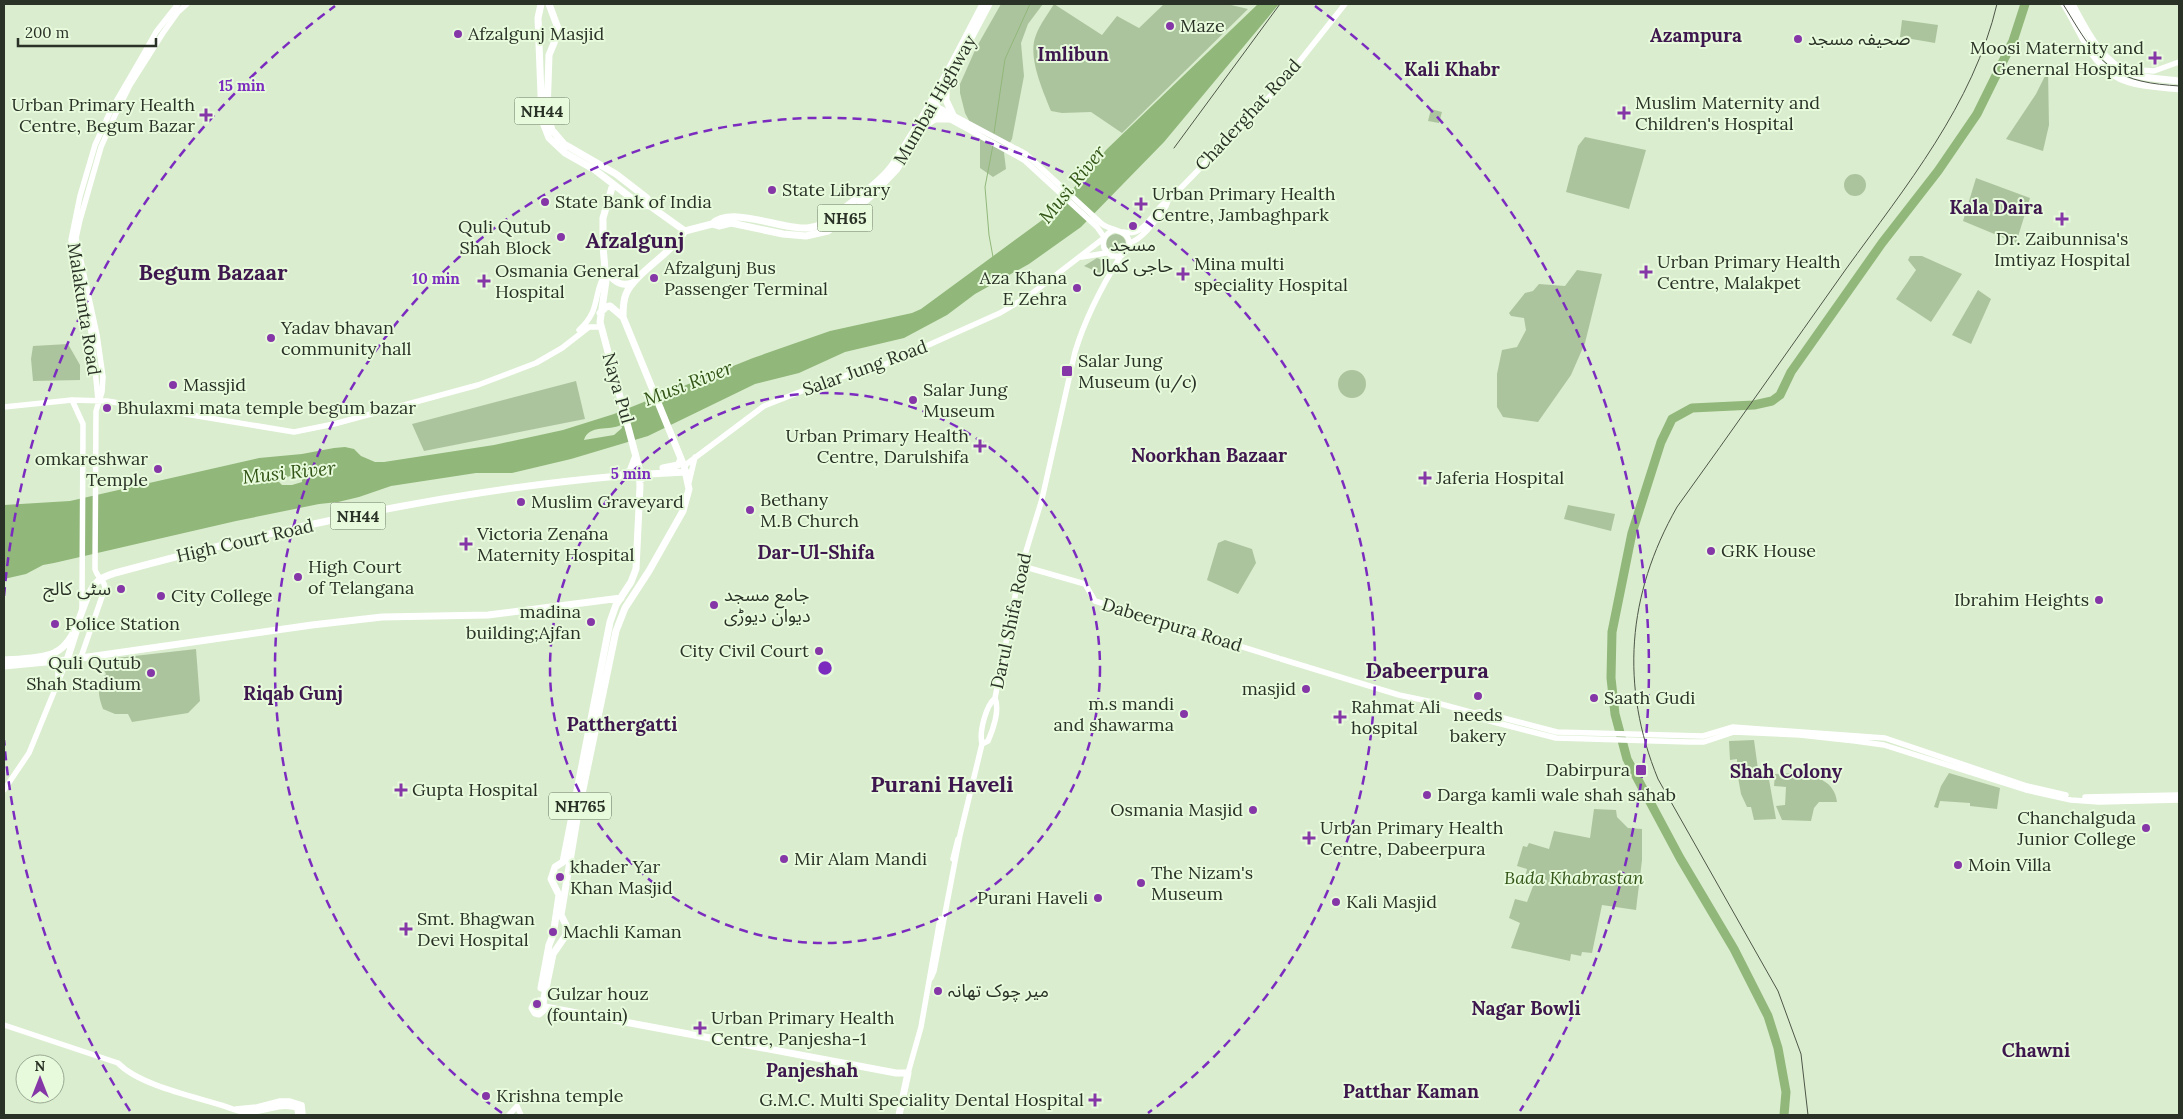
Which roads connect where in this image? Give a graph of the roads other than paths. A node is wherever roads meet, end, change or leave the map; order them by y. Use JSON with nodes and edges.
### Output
{"nodes":[{"id":1,"x":178,"y":4,"type":"edge"},
{"id":2,"x":186,"y":4,"type":"edge"},
{"id":3,"x":983,"y":4,"type":"edge"},
{"id":4,"x":989,"y":4,"type":"edge"},
{"id":5,"x":1345,"y":4,"type":"edge"},
{"id":6,"x":2064,"y":4,"type":"edge"},
{"id":7,"x":2072,"y":4,"type":"edge"},
{"id":8,"x":545,"y":5,"type":"edge"},
{"id":9,"x":160,"y":32,"type":"junction"},
{"id":10,"x":2179,"y":62,"type":"edge"},
{"id":11,"x":2116,"y":65,"type":"junction"},
{"id":12,"x":2179,"y":80,"type":"edge"},
{"id":13,"x":947,"y":84,"type":"junction"},
{"id":14,"x":2179,"y":89,"type":"edge"},
{"id":15,"x":932,"y":106,"type":"junction"},
{"id":16,"x":951,"y":117,"type":"junction"},
{"id":17,"x":922,"y":127,"type":"junction"},
{"id":18,"x":613,"y":184,"type":"junction"},
{"id":19,"x":1168,"y":201,"type":"junction"},
{"id":20,"x":650,"y":206,"type":"junction"},
{"id":21,"x":712,"y":224,"type":"junction"},
{"id":22,"x":778,"y":225,"type":"junction"},
{"id":23,"x":1100,"y":225,"type":"junction"},
{"id":24,"x":1114,"y":230,"type":"junction"},
{"id":25,"x":685,"y":231,"type":"junction"},
{"id":26,"x":1123,"y":232,"type":"junction"},
{"id":27,"x":776,"y":233,"type":"junction"},
{"id":28,"x":1104,"y":238,"type":"junction"},
{"id":29,"x":1130,"y":243,"type":"junction"},
{"id":30,"x":1107,"y":253,"type":"junction"},
{"id":31,"x":1120,"y":257,"type":"junction"},
{"id":32,"x":1075,"y":260,"type":"junction"},
{"id":33,"x":606,"y":271,"type":"junction"},
{"id":34,"x":1110,"y":273,"type":"junction"},
{"id":35,"x":632,"y":283,"type":"junction"},
{"id":36,"x":600,"y":313,"type":"junction"},
{"id":37,"x":622,"y":317,"type":"junction"},
{"id":38,"x":601,"y":329,"type":"junction"},
{"id":39,"x":557,"y":350,"type":"junction"},
{"id":40,"x":72,"y":400,"type":"junction"},
{"id":41,"x":98,"y":400,"type":"junction"},
{"id":42,"x":4,"y":407,"type":"edge"},
{"id":43,"x":96,"y":423,"type":"junction"},
{"id":44,"x":83,"y":424,"type":"junction"},
{"id":45,"x":634,"y":446,"type":"junction"},
{"id":46,"x":695,"y":457,"type":"junction"},
{"id":47,"x":682,"y":462,"type":"junction"},
{"id":48,"x":639,"y":468,"type":"junction"},
{"id":49,"x":640,"y":480,"type":"junction"},
{"id":50,"x":689,"y":482,"type":"junction"},
{"id":51,"x":636,"y":569,"type":"junction"},
{"id":52,"x":649,"y":571,"type":"junction"},
{"id":53,"x":1020,"y":571,"type":"junction"},
{"id":54,"x":100,"y":579,"type":"junction"},
{"id":55,"x":631,"y":596,"type":"junction"},
{"id":56,"x":596,"y":602,"type":"junction"},
{"id":57,"x":617,"y":602,"type":"junction"},
{"id":58,"x":79,"y":621,"type":"junction"},
{"id":59,"x":610,"y":622,"type":"junction"},
{"id":60,"x":81,"y":656,"type":"junction"},
{"id":61,"x":4,"y":660,"type":"edge"},
{"id":62,"x":66,"y":660,"type":"junction"},
{"id":63,"x":44,"y":662,"type":"junction"},
{"id":64,"x":4,"y":666,"type":"edge"},
{"id":65,"x":58,"y":682,"type":"junction"},
{"id":66,"x":1800,"y":733,"type":"junction"},
{"id":67,"x":4,"y":790,"type":"edge"},
{"id":68,"x":2179,"y":795,"type":"edge"},
{"id":69,"x":2179,"y":800,"type":"edge"},
{"id":70,"x":567,"y":862,"type":"junction"},
{"id":71,"x":559,"y":914,"type":"junction"},
{"id":72,"x":543,"y":1003,"type":"junction"},
{"id":73,"x":4,"y":1025,"type":"edge"},
{"id":74,"x":908,"y":1071,"type":"junction"},
{"id":75,"x":896,"y":1073,"type":"junction"},
{"id":76,"x":905,"y":1086,"type":"junction"},
{"id":77,"x":236,"y":1109,"type":"junction"},
{"id":78,"x":298,"y":1115,"type":"edge"},
{"id":79,"x":303,"y":1115,"type":"edge"},
{"id":80,"x":509,"y":1115,"type":"edge"},
{"id":81,"x":521,"y":1115,"type":"edge"},
{"id":82,"x":900,"y":1115,"type":"edge"}],
"edges":[{"from":1,"to":9,"type":"main road"},
{"from":2,"to":9,"type":"main road"},
{"from":3,"to":15,"type":"highway","name":"Mumbai Highway","number":"NH65"},
{"from":4,"to":13,"type":"highway","name":"Mumbai Highway","number":"NH65"},
{"from":5,"to":19,"type":"main road","name":"Chaderghat Road"},
{"from":6,"to":14,"type":"highway"},
{"from":7,"to":11,"type":"highway"},
{"from":8,"to":18,"type":"highway","number":"NH44"},
{"from":8,"to":20,"type":"highway","number":"NH44"},
{"from":9,"to":41,"type":"main road"},
{"from":10,"to":11,"type":"main road"},
{"from":11,"to":12,"type":"highway"},
{"from":13,"to":15,"type":"highway","name":"Mumbai Highway","number":"NH65"},
{"from":13,"to":16,"type":"highway"},
{"from":15,"to":16,"type":"main road"},
{"from":15,"to":17,"type":"highway","name":"Mumbai Highway","number":"NH65"},
{"from":15,"to":22,"type":"highway","name":"Mumbai Highway","number":"NH65"},
{"from":16,"to":17,"type":"highway"},
{"from":16,"to":23,"type":"main road"},
{"from":17,"to":27,"type":"highway","name":"Mumbai Highway","number":"NH65"},
{"from":18,"to":20,"type":"highway"},
{"from":18,"to":33,"type":"highway","number":"NH44"},
{"from":19,"to":26,"type":"main road","name":"Chaderghat Road"},
{"from":19,"to":29,"type":"main road","name":"Chaderghat Road"},
{"from":20,"to":25,"type":"highway","number":"NH44"},
{"from":21,"to":22,"type":"highway","name":"Mumbai Highway","number":"NH65"},
{"from":21,"to":25,"type":"highway","name":"Mumbai Highway"},
{"from":21,"to":27,"type":"highway","name":"Mumbai Highway","number":"NH65"},
{"from":22,"to":27,"type":"highway"},
{"from":23,"to":24,"type":"main road"},
{"from":23,"to":28,"type":"main road"},
{"from":24,"to":26,"type":"main road"},
{"from":24,"to":28,"type":"main road"},
{"from":25,"to":35,"type":"highway"},
{"from":26,"to":29,"type":"main road"},
{"from":28,"to":30,"type":"main road"},
{"from":28,"to":32,"type":"main road","name":"Salar Jung Road"},
{"from":29,"to":31,"type":"main road"},
{"from":30,"to":31,"type":"main road"},
{"from":30,"to":32,"type":"main road","name":"Salar Jung Road"},
{"from":30,"to":34,"type":"main road"},
{"from":31,"to":34,"type":"main road","name":"Darul Shifa Road"},
{"from":32,"to":46,"type":"main road","name":"Salar Jung Road"},
{"from":33,"to":35,"type":"highway"},
{"from":33,"to":36,"type":"highway","number":"NH44"},
{"from":33,"to":39,"type":"main road"},
{"from":34,"to":53,"type":"main road","name":"Darul Shifa Road"},
{"from":35,"to":37,"type":"highway"},
{"from":36,"to":37,"type":"highway"},
{"from":36,"to":38,"type":"highway","number":"NH44"},
{"from":37,"to":47,"type":"highway","name":"Naya Pul"},
{"from":38,"to":39,"type":"main road"},
{"from":38,"to":45,"type":"highway","name":"Naya Pul","number":"NH44"},
{"from":39,"to":41,"type":"main road"},
{"from":40,"to":41,"type":"main road"},
{"from":40,"to":42,"type":"main road"},
{"from":40,"to":44,"type":"main road"},
{"from":41,"to":43,"type":"main road"},
{"from":43,"to":44,"type":"main road"},
{"from":43,"to":54,"type":"main road"},
{"from":44,"to":58,"type":"main road"},
{"from":45,"to":48,"type":"highway","name":"Naya Pul"},
{"from":45,"to":54,"type":"highway","name":"High Court Road","number":"NH44"},
{"from":46,"to":47,"type":"main road","name":"Salar Jung Road"},
{"from":46,"to":50,"type":"main road"},
{"from":47,"to":48,"type":"highway"},
{"from":47,"to":49,"type":"highway"},
{"from":47,"to":50,"type":"highway","name":"Naya Pul"},
{"from":48,"to":49,"type":"highway","name":"Naya Pul"},
{"from":49,"to":51,"type":"highway","name":"Naya Pul"},
{"from":50,"to":52,"type":"highway"},
{"from":51,"to":52,"type":"highway"},
{"from":51,"to":57,"type":"highway"},
{"from":52,"to":55,"type":"highway"},
{"from":53,"to":66,"type":"main road","name":"Dabeerpura Road"},
{"from":53,"to":74,"type":"main road","name":"Darul Shifa Road"},
{"from":54,"to":58,"type":"highway"},
{"from":54,"to":60,"type":"main road"},
{"from":55,"to":57,"type":"highway"},
{"from":55,"to":70,"type":"highway","number":"NH765"},
{"from":56,"to":57,"type":"highway"},
{"from":56,"to":59,"type":"highway"},
{"from":56,"to":60,"type":"highway"},
{"from":57,"to":59,"type":"highway","number":"NH765"},
{"from":58,"to":61,"type":"highway"},
{"from":58,"to":62,"type":"highway"},
{"from":59,"to":70,"type":"highway","number":"NH765"},
{"from":60,"to":62,"type":"highway"},
{"from":62,"to":63,"type":"highway"},
{"from":62,"to":65,"type":"main road"},
{"from":63,"to":64,"type":"highway"},
{"from":63,"to":65,"type":"main road"},
{"from":65,"to":67,"type":"main road"},
{"from":66,"to":68,"type":"main road"},
{"from":66,"to":69,"type":"main road"},
{"from":70,"to":71,"type":"highway","number":"NH765"},
{"from":70,"to":71,"type":"highway","number":"NH765"},
{"from":71,"to":72,"type":"highway","number":"NH765"},
{"from":71,"to":72,"type":"highway","number":"NH765"},
{"from":72,"to":75,"type":"highway"},
{"from":73,"to":77,"type":"main road"},
{"from":74,"to":75,"type":"highway"},
{"from":74,"to":76,"type":"highway"},
{"from":75,"to":76,"type":"highway"},
{"from":76,"to":82,"type":"highway"},
{"from":77,"to":78,"type":"main road"},
{"from":77,"to":79,"type":"main road"},
{"from":80,"to":81,"type":"main road"}]}
